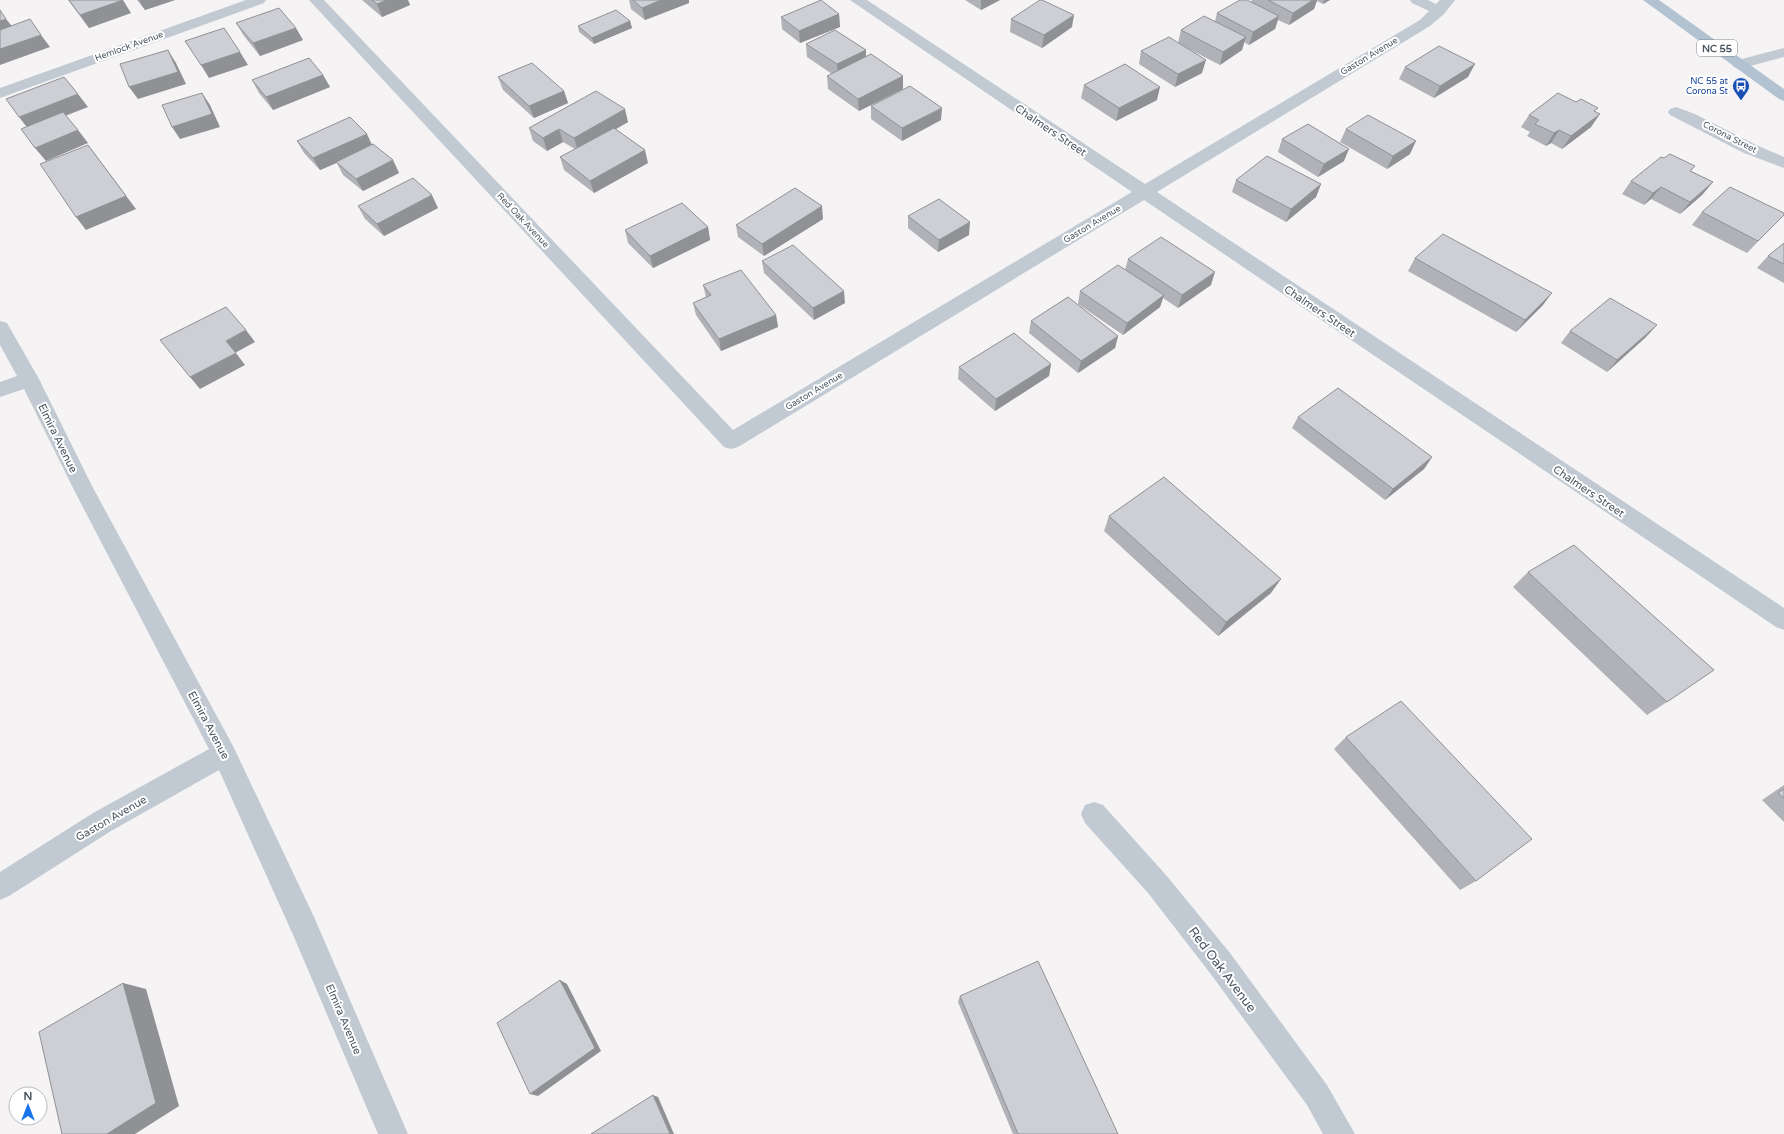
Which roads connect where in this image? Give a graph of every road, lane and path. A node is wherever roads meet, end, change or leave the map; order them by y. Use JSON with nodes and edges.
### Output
{"nodes":[{"id":1,"x":259,"y":0,"type":"edge"},
{"id":2,"x":316,"y":0,"type":"edge"},
{"id":3,"x":857,"y":0,"type":"edge"},
{"id":4,"x":1417,"y":0,"type":"edge"},
{"id":5,"x":1650,"y":0,"type":"edge"},
{"id":6,"x":1443,"y":5,"type":"edge"},
{"id":7,"x":1784,"y":52,"type":"edge"},
{"id":8,"x":1739,"y":64,"type":"junction"},
{"id":9,"x":0,"y":93,"type":"edge"},
{"id":10,"x":1784,"y":96,"type":"edge"},
{"id":11,"x":1676,"y":112,"type":"dead end"},
{"id":12,"x":1784,"y":163,"type":"edge"},
{"id":13,"x":1144,"y":192,"type":"junction"},
{"id":14,"x":0,"y":328,"type":"edge"},
{"id":15,"x":29,"y":379,"type":"junction"},
{"id":16,"x":0,"y":390,"type":"edge"},
{"id":17,"x":731,"y":441,"type":"joint"},
{"id":18,"x":1784,"y":620,"type":"edge"},
{"id":19,"x":224,"y":754,"type":"junction"},
{"id":20,"x":1094,"y":814,"type":"dead end"},
{"id":21,"x":0,"y":887,"type":"edge"},
{"id":22,"x":393,"y":1134,"type":"edge"},
{"id":23,"x":1340,"y":1134,"type":"edge"}],
"edges":[{"from":1,"to":9,"type":"street","name":"Hemlock Avenue"},
{"from":2,"to":17,"type":"street","name":"Red Oak Avenue"},
{"from":3,"to":13,"type":"street","name":"Chalmers Street"},
{"from":4,"to":6,"type":"street"},
{"from":5,"to":8,"type":"main road","number":"NC 55"},
{"from":6,"to":13,"type":"street","name":"Gaston Avenue"},
{"from":7,"to":8,"type":"street"},
{"from":8,"to":10,"type":"main road","number":"NC 55"},
{"from":11,"to":12,"type":"street","name":"Corona Street"},
{"from":13,"to":17,"type":"street","name":"Gaston Avenue"},
{"from":13,"to":18,"type":"street","name":"Chalmers Street"},
{"from":14,"to":15,"type":"street","name":"Elmira Avenue"},
{"from":15,"to":16,"type":"street"},
{"from":15,"to":19,"type":"street","name":"Elmira Avenue"},
{"from":19,"to":21,"type":"street","name":"Gaston Avenue"},
{"from":19,"to":22,"type":"street","name":"Elmira Avenue"},
{"from":20,"to":23,"type":"street","name":"Red Oak Avenue"}]}
